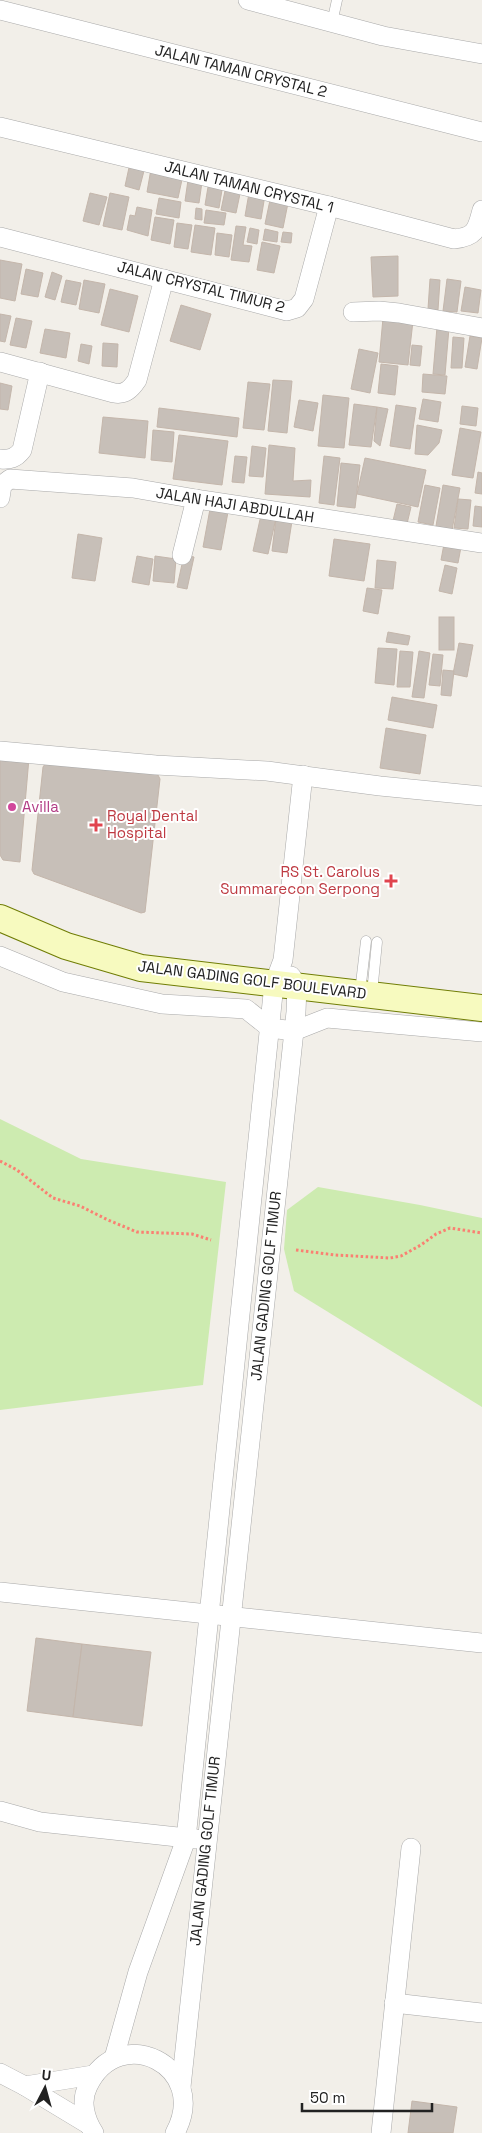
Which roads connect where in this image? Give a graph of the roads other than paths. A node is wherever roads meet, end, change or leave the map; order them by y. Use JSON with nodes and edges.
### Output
{"nodes":[{"id":1,"x":248,"y":0,"type":"edge"},
{"id":2,"x":338,"y":0,"type":"edge"},
{"id":3,"x":0,"y":10,"type":"edge"},
{"id":4,"x":332,"y":23,"type":"junction"},
{"id":5,"x":482,"y":54,"type":"edge"},
{"id":6,"x":0,"y":127,"type":"edge"},
{"id":7,"x":482,"y":132,"type":"edge"},
{"id":8,"x":329,"y":206,"type":"junction"},
{"id":9,"x":482,"y":210,"type":"edge"},
{"id":10,"x":0,"y":237,"type":"edge"},
{"id":11,"x":164,"y":279,"type":"junction"},
{"id":12,"x":353,"y":312,"type":"dead end"},
{"id":13,"x":482,"y":328,"type":"edge"},
{"id":14,"x":0,"y":362,"type":"edge"},
{"id":15,"x":40,"y":372,"type":"junction"},
{"id":16,"x":0,"y":459,"type":"edge"},
{"id":17,"x":0,"y":498,"type":"edge"},
{"id":18,"x":196,"y":499,"type":"junction"},
{"id":19,"x":482,"y":543,"type":"edge"},
{"id":20,"x":182,"y":554,"type":"dead end"},
{"id":21,"x":0,"y":751,"type":"edge"},
{"id":22,"x":303,"y":775,"type":"junction"},
{"id":23,"x":482,"y":796,"type":"edge"},
{"id":24,"x":0,"y":918,"type":"edge"},
{"id":25,"x":366,"y":941,"type":"dead end"},
{"id":26,"x":377,"y":942,"type":"dead end"},
{"id":27,"x":0,"y":956,"type":"edge"},
{"id":28,"x":286,"y":985,"type":"junction"},
{"id":29,"x":366,"y":994,"type":"junction"},
{"id":30,"x":482,"y":1008,"type":"edge"},
{"id":31,"x":270,"y":1028,"type":"junction"},
{"id":32,"x":294,"y":1031,"type":"junction"},
{"id":33,"x":482,"y":1032,"type":"edge"},
{"id":34,"x":0,"y":1592,"type":"edge"},
{"id":35,"x":210,"y":1613,"type":"junction"},
{"id":36,"x":230,"y":1616,"type":"junction"},
{"id":37,"x":482,"y":1643,"type":"edge"},
{"id":38,"x":0,"y":1811,"type":"edge"},
{"id":39,"x":186,"y":1839,"type":"junction"},
{"id":40,"x":206,"y":1839,"type":"junction"},
{"id":41,"x":411,"y":1848,"type":"dead end"},
{"id":42,"x":394,"y":2003,"type":"junction"},
{"id":43,"x":482,"y":2013,"type":"edge"},
{"id":44,"x":114,"y":2058,"type":"junction"},
{"id":45,"x":0,"y":2073,"type":"edge"},
{"id":46,"x":93,"y":2075,"type":"junction"},
{"id":47,"x":25,"y":2086,"type":"junction"},
{"id":48,"x":181,"y":2087,"type":"junction"},
{"id":49,"x":91,"y":2128,"type":"edge"},
{"id":50,"x":179,"y":2129,"type":"edge"},
{"id":51,"x":381,"y":2133,"type":"edge"}],
"edges":[{"from":1,"to":4,"type":"street"},
{"from":2,"to":4,"type":"lane"},
{"from":3,"to":7,"type":"street","name":"JALAN TAMAN CRYSTAL 2"},
{"from":4,"to":5,"type":"street"},
{"from":6,"to":8,"type":"street","name":"JALAN TAMAN CRYSTAL 1"},
{"from":8,"to":9,"type":"street","name":"JALAN TAMAN CRYSTAL 1"},
{"from":8,"to":11,"type":"street","name":"JALAN CRYSTAL TIMUR 2"},
{"from":10,"to":11,"type":"street","name":"JALAN CRYSTAL TIMUR 2"},
{"from":11,"to":15,"type":"street"},
{"from":12,"to":13,"type":"street"},
{"from":14,"to":15,"type":"street"},
{"from":15,"to":16,"type":"street"},
{"from":17,"to":18,"type":"street","name":"JALAN HAJI ABDULLAH"},
{"from":18,"to":19,"type":"street","name":"JALAN HAJI ABDULLAH"},
{"from":18,"to":20,"type":"street"},
{"from":21,"to":22,"type":"street"},
{"from":22,"to":23,"type":"street"},
{"from":22,"to":28,"type":"street","name":"JALAN GADING GOLF TIMUR"},
{"from":24,"to":28,"type":"main road","name":"JALAN GADING GOLF BOULEVARD"},
{"from":25,"to":29,"type":"lane"},
{"from":26,"to":29,"type":"lane"},
{"from":27,"to":31,"type":"street","name":"JALAN GADING GOLF BOULEVARD"},
{"from":28,"to":29,"type":"main road","name":"JALAN GADING GOLF BOULEVARD"},
{"from":28,"to":31,"type":"street","name":"JALAN GADING GOLF TIMUR"},
{"from":28,"to":32,"type":"street","name":"JALAN GADING GOLF TIMUR"},
{"from":29,"to":30,"type":"main road","name":"JALAN GADING GOLF BOULEVARD"},
{"from":31,"to":32,"type":"street","name":"JALAN GADING GOLF BOULEVARD"},
{"from":31,"to":35,"type":"street","name":"JALAN GADING GOLF TIMUR"},
{"from":32,"to":33,"type":"street","name":"JALAN GADING GOLF BOULEVARD"},
{"from":32,"to":36,"type":"street","name":"JALAN GADING GOLF TIMUR"},
{"from":34,"to":35,"type":"street"},
{"from":35,"to":36,"type":"street"},
{"from":35,"to":39,"type":"street","name":"JALAN GADING GOLF TIMUR"},
{"from":36,"to":37,"type":"street"},
{"from":36,"to":40,"type":"street","name":"JALAN GADING GOLF TIMUR"},
{"from":38,"to":39,"type":"street"},
{"from":39,"to":40,"type":"street"},
{"from":39,"to":44,"type":"street","name":"JALAN GADING GOLF TIMUR"},
{"from":40,"to":48,"type":"street","name":"JALAN GADING GOLF TIMUR"},
{"from":41,"to":42,"type":"street"},
{"from":42,"to":43,"type":"street"},
{"from":42,"to":51,"type":"street"},
{"from":44,"to":46,"type":"street"},
{"from":44,"to":48,"type":"street"},
{"from":45,"to":47,"type":"street"},
{"from":46,"to":47,"type":"street"},
{"from":46,"to":49,"type":"street"},
{"from":47,"to":49,"type":"street"},
{"from":48,"to":50,"type":"street","name":"JALAN GADING GOLF TIMUR"}]}
